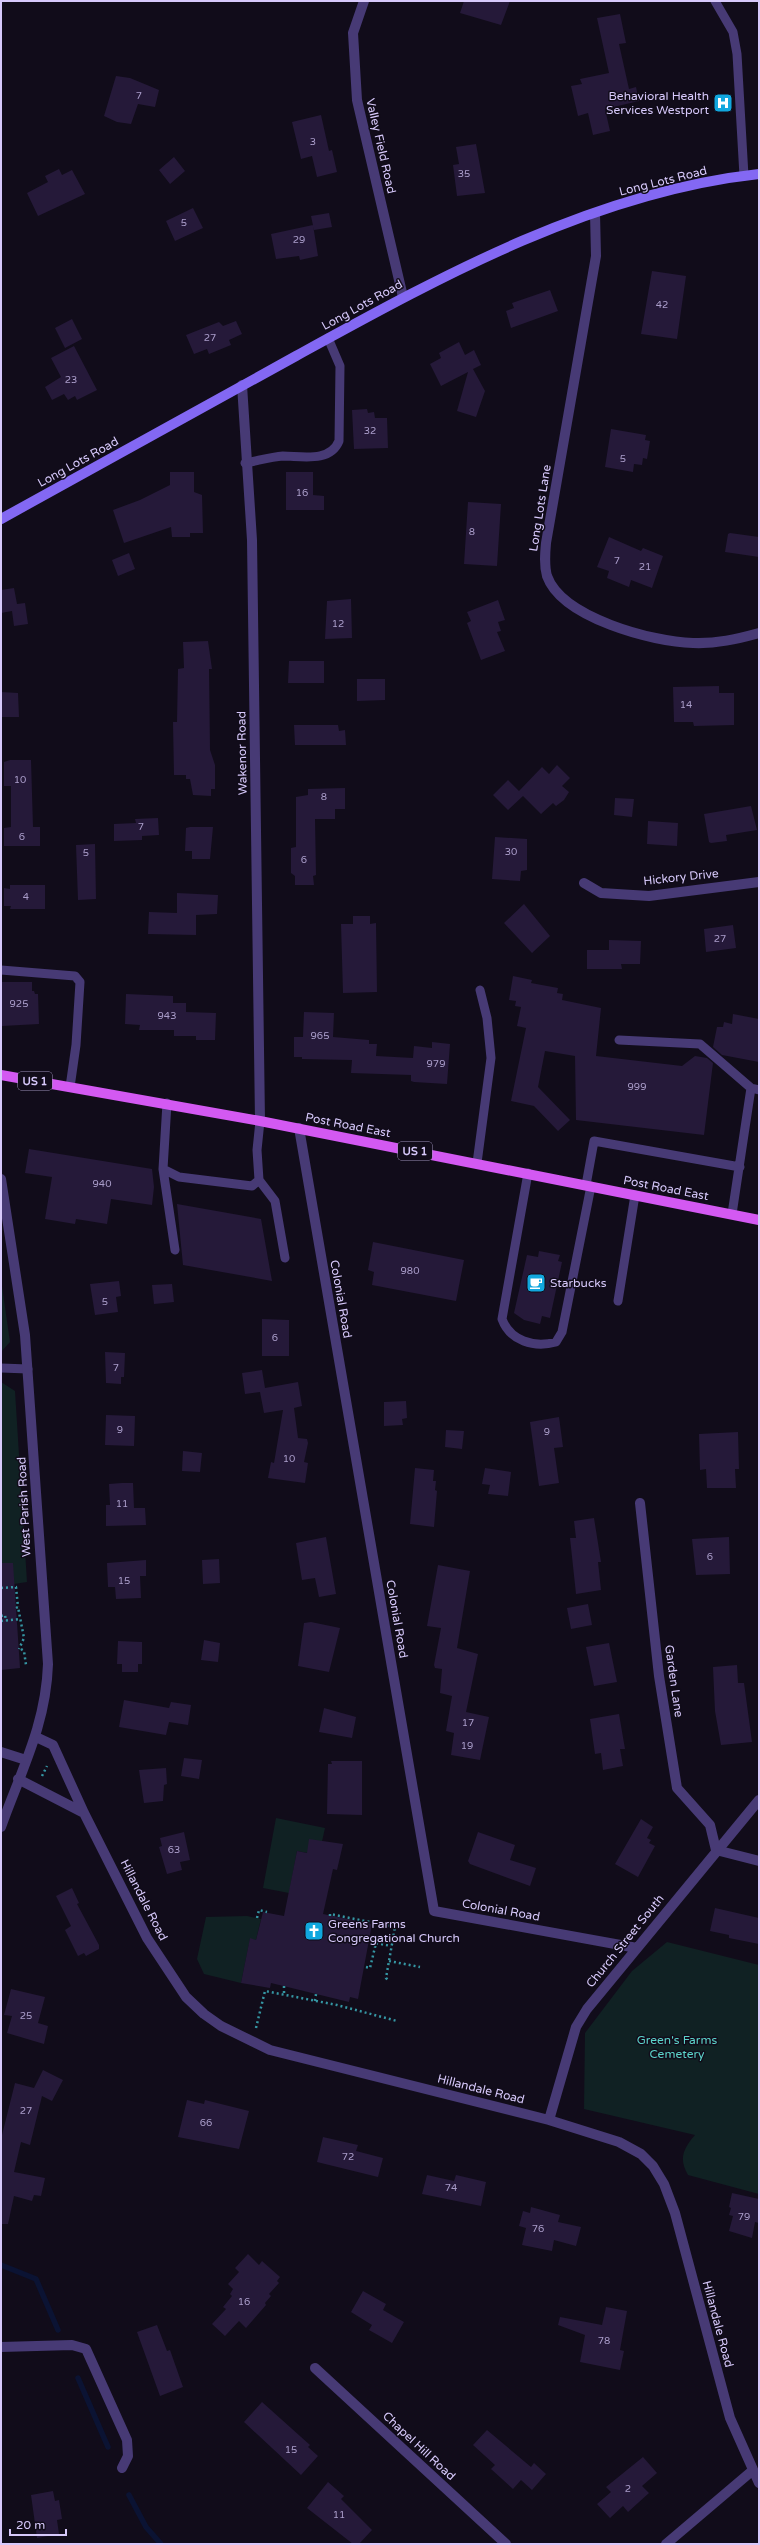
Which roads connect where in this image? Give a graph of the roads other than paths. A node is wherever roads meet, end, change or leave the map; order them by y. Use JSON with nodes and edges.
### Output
{"nodes":[{"id":1,"x":364,"y":1,"type":"edge"},
{"id":2,"x":716,"y":1,"type":"edge"},
{"id":3,"x":759,"y":174,"type":"edge"},
{"id":4,"x":744,"y":176,"type":"junction"},
{"id":5,"x":595,"y":213,"type":"junction"},
{"id":6,"x":403,"y":297,"type":"junction"},
{"id":7,"x":328,"y":338,"type":"junction"},
{"id":8,"x":242,"y":385,"type":"junction"},
{"id":9,"x":245,"y":463,"type":"junction"},
{"id":10,"x":1,"y":519,"type":"edge"},
{"id":11,"x":759,"y":633,"type":"edge"},
{"id":12,"x":759,"y":882,"type":"edge"},
{"id":13,"x":584,"y":883,"type":"dead end"},
{"id":14,"x":1,"y":970,"type":"edge"},
{"id":15,"x":480,"y":990,"type":"dead end"},
{"id":16,"x":619,"y":1040,"type":"dead end"},
{"id":17,"x":1,"y":1075,"type":"edge"},
{"id":18,"x":70,"y":1087,"type":"junction"},
{"id":19,"x":755,"y":1089,"type":"edge"},
{"id":20,"x":166,"y":1104,"type":"junction"},
{"id":21,"x":260,"y":1121,"type":"junction"},
{"id":22,"x":299,"y":1128,"type":"junction"},
{"id":23,"x":476,"y":1163,"type":"junction"},
{"id":24,"x":740,"y":1167,"type":"junction"},
{"id":25,"x":163,"y":1169,"type":"junction"},
{"id":26,"x":528,"y":1173,"type":"junction"},
{"id":27,"x":1,"y":1179,"type":"edge"},
{"id":28,"x":258,"y":1180,"type":"junction"},
{"id":29,"x":589,"y":1185,"type":"junction"},
{"id":30,"x":635,"y":1195,"type":"junction"},
{"id":31,"x":732,"y":1214,"type":"junction"},
{"id":32,"x":759,"y":1220,"type":"edge"},
{"id":33,"x":174,"y":1250,"type":"dead end"},
{"id":34,"x":285,"y":1258,"type":"dead end"},
{"id":35,"x":618,"y":1301,"type":"dead end"},
{"id":36,"x":1,"y":1368,"type":"edge"},
{"id":37,"x":28,"y":1369,"type":"junction"},
{"id":38,"x":640,"y":1503,"type":"dead end"},
{"id":39,"x":36,"y":1737,"type":"junction"},
{"id":40,"x":1,"y":1752,"type":"edge"},
{"id":41,"x":26,"y":1760,"type":"junction"},
{"id":42,"x":18,"y":1779,"type":"junction"},
{"id":43,"x":759,"y":1800,"type":"edge"},
{"id":44,"x":84,"y":1813,"type":"junction"},
{"id":45,"x":1,"y":1827,"type":"edge"},
{"id":46,"x":716,"y":1850,"type":"junction"},
{"id":47,"x":759,"y":1861,"type":"edge"},
{"id":48,"x":636,"y":1948,"type":"junction"},
{"id":49,"x":549,"y":2120,"type":"junction"},
{"id":50,"x":1,"y":2347,"type":"edge"},
{"id":51,"x":315,"y":2368,"type":"dead end"},
{"id":52,"x":122,"y":2468,"type":"dead end"},
{"id":53,"x":752,"y":2471,"type":"junction"},
{"id":54,"x":759,"y":2483,"type":"edge"},
{"id":55,"x":506,"y":2544,"type":"edge"},
{"id":56,"x":666,"y":2544,"type":"edge"}],
"edges":[{"from":1,"to":6,"type":"street","name":"Valley Field Road"},
{"from":2,"to":4,"type":"lane"},
{"from":3,"to":4,"type":"main road","name":"Long Lots Road"},
{"from":4,"to":5,"type":"main road","name":"Long Lots Road"},
{"from":5,"to":6,"type":"main road","name":"Long Lots Road"},
{"from":5,"to":11,"type":"street","name":"Long Lots Lane"},
{"from":6,"to":7,"type":"main road","name":"Long Lots Road"},
{"from":7,"to":8,"type":"main road","name":"Long Lots Road"},
{"from":7,"to":9,"type":"lane"},
{"from":8,"to":9,"type":"street","name":"Wakenor Road"},
{"from":8,"to":10,"type":"main road","name":"Long Lots Road"},
{"from":9,"to":21,"type":"street","name":"Wakenor Road"},
{"from":12,"to":13,"type":"street","name":"Hickory Drive"},
{"from":14,"to":18,"type":"lane"},
{"from":15,"to":23,"type":"lane"},
{"from":16,"to":19,"type":"lane"},
{"from":17,"to":18,"type":"main road","name":"Post Road East","number":"US 1"},
{"from":18,"to":20,"type":"main road","name":"Post Road East","number":"US 1"},
{"from":19,"to":24,"type":"lane"},
{"from":20,"to":21,"type":"main road","name":"Post Road East","number":"US 1"},
{"from":20,"to":25,"type":"lane"},
{"from":21,"to":22,"type":"main road","name":"Post Road East","number":"US 1"},
{"from":21,"to":28,"type":"lane"},
{"from":22,"to":23,"type":"main road","name":"Post Road East","number":"US 1"},
{"from":22,"to":48,"type":"street","name":"Colonial Road"},
{"from":23,"to":26,"type":"main road","name":"Post Road East","number":"US 1"},
{"from":24,"to":29,"type":"lane"},
{"from":24,"to":31,"type":"lane"},
{"from":25,"to":28,"type":"lane"},
{"from":25,"to":33,"type":"lane"},
{"from":26,"to":29,"type":"main road","name":"Post Road East","number":"US 1"},
{"from":26,"to":29,"type":"lane"},
{"from":27,"to":37,"type":"street","name":"West Parish Road"},
{"from":28,"to":34,"type":"lane"},
{"from":29,"to":30,"type":"main road","name":"Post Road East","number":"US 1"},
{"from":30,"to":31,"type":"main road","name":"Post Road East","number":"US 1"},
{"from":30,"to":35,"type":"lane"},
{"from":31,"to":32,"type":"main road","name":"Post Road East","number":"US 1"},
{"from":36,"to":37,"type":"lane"},
{"from":37,"to":39,"type":"street","name":"West Parish Road"},
{"from":38,"to":46,"type":"street","name":"Garden Lane"},
{"from":39,"to":41,"type":"street","name":"West Parish Road"},
{"from":39,"to":44,"type":"street","name":"Hillandale Road"},
{"from":40,"to":41,"type":"street"},
{"from":41,"to":42,"type":"street","name":"West Parish Road"},
{"from":42,"to":44,"type":"street"},
{"from":42,"to":45,"type":"street","name":"West Parish Road"},
{"from":43,"to":46,"type":"street","name":"Church Street South"},
{"from":44,"to":49,"type":"street","name":"Hillandale Road"},
{"from":46,"to":47,"type":"street"},
{"from":46,"to":48,"type":"street","name":"Church Street South"},
{"from":48,"to":49,"type":"street","name":"Church Street South"},
{"from":49,"to":53,"type":"street","name":"Hillandale Road"},
{"from":50,"to":52,"type":"street"},
{"from":51,"to":55,"type":"street","name":"Chapel Hill Road"},
{"from":53,"to":54,"type":"street","name":"Hillandale Road"},
{"from":53,"to":56,"type":"street"}]}
